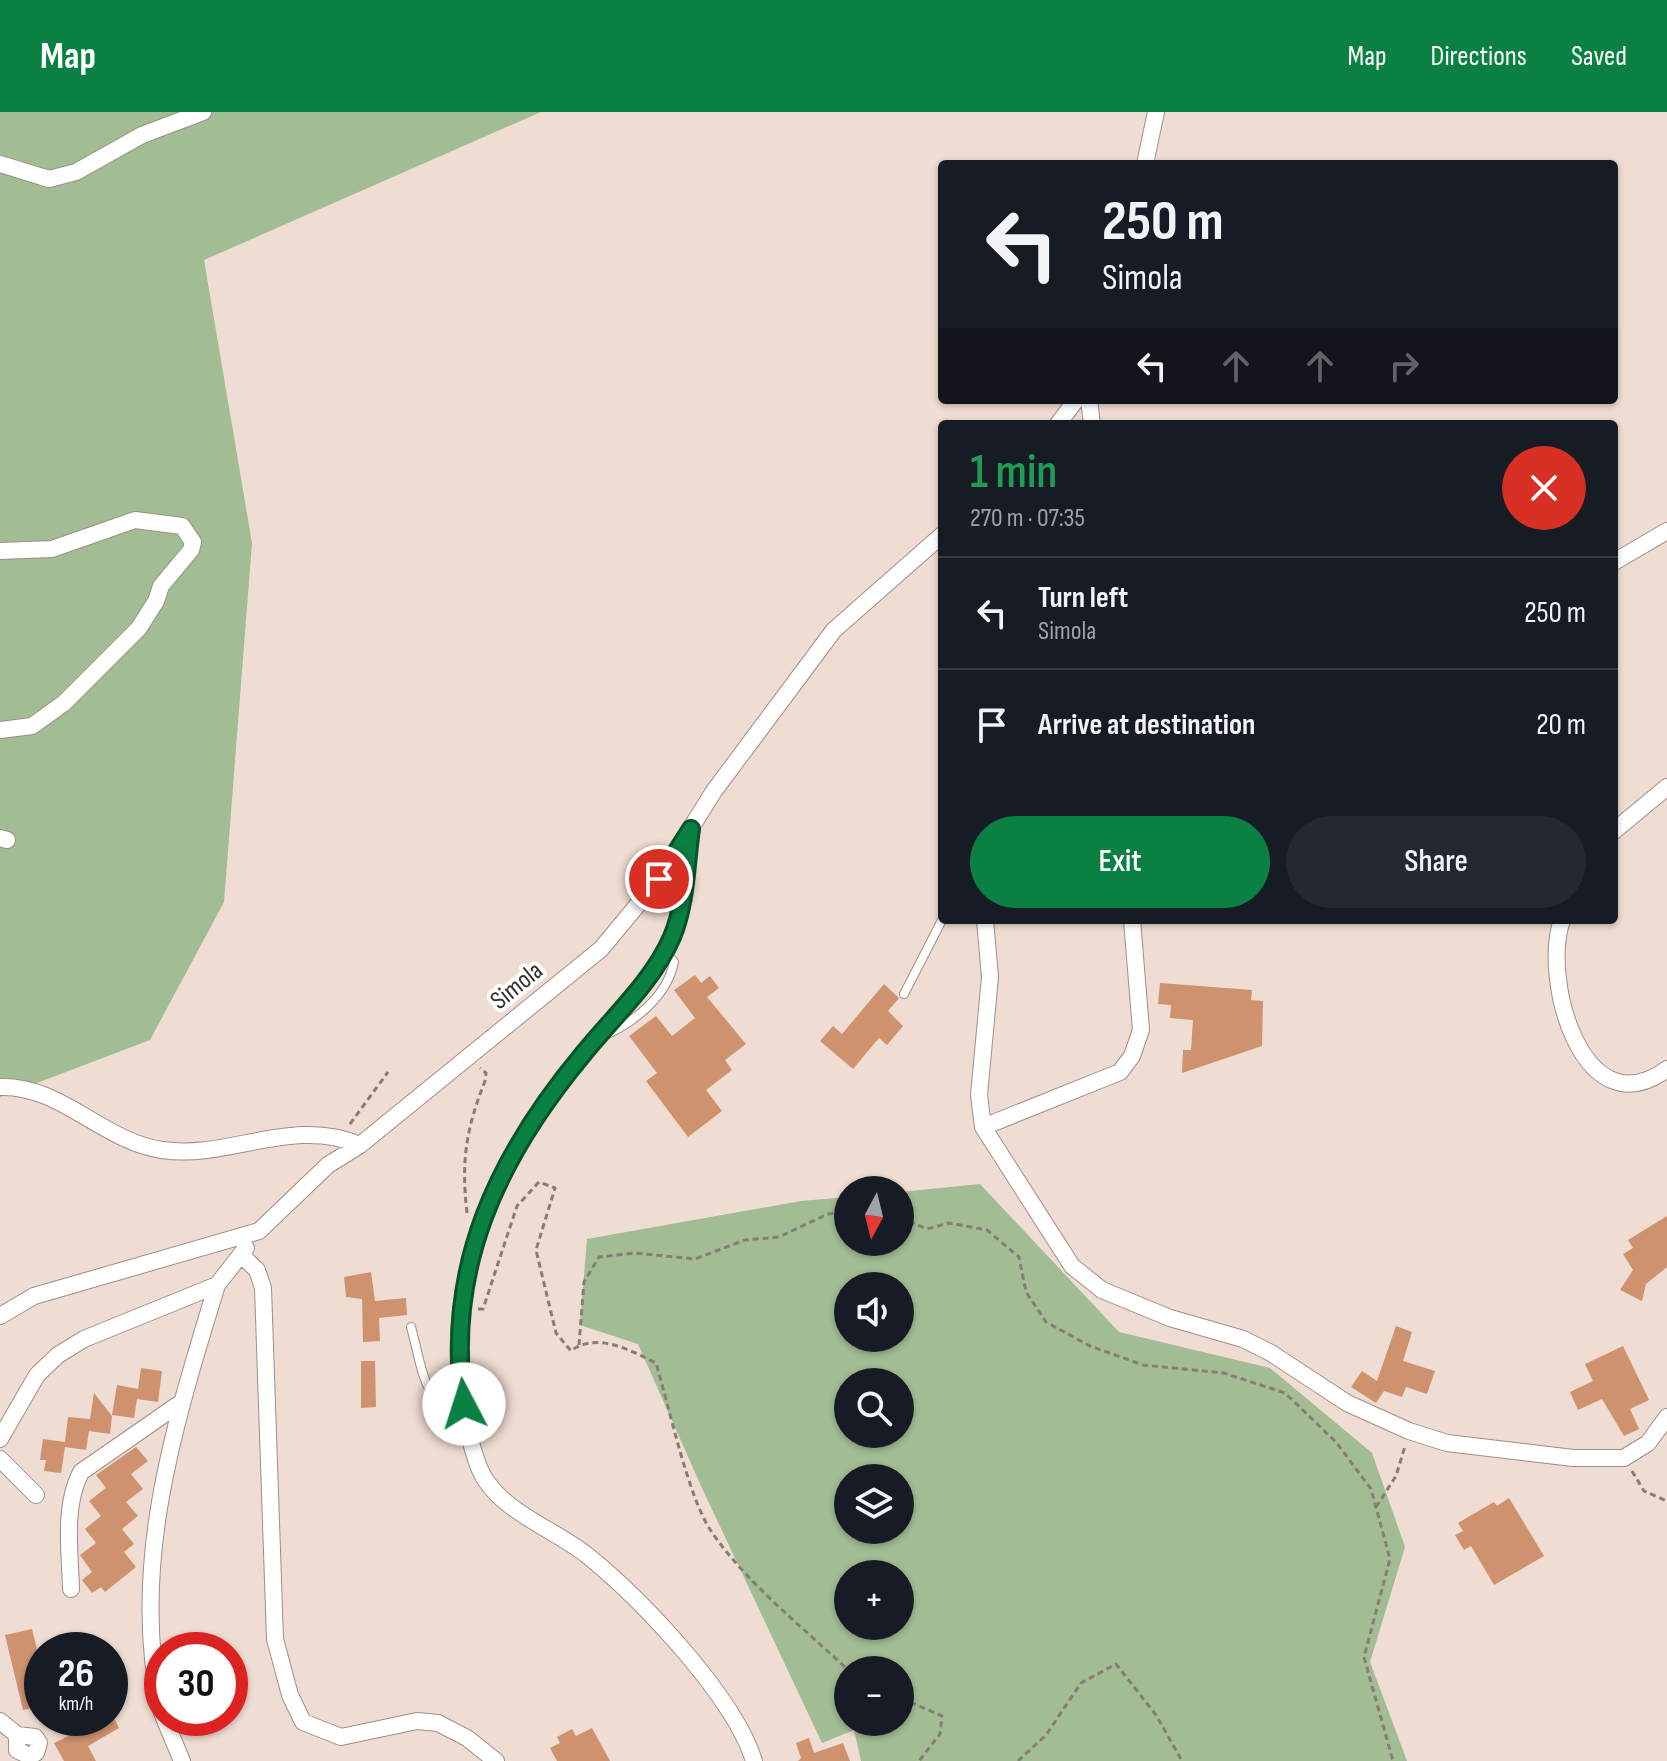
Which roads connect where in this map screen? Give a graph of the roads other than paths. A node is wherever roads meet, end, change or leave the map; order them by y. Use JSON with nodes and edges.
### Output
{"nodes":[{"id":1,"x":203,"y":112,"type":"edge"},
{"id":2,"x":1156,"y":112,"type":"edge"},
{"id":3,"x":1146,"y":160,"type":"edge"},
{"id":4,"x":0,"y":164,"type":"edge"},
{"id":5,"x":1667,"y":531,"type":"edge"},
{"id":6,"x":938,"y":539,"type":"edge"},
{"id":7,"x":0,"y":551,"type":"edge"},
{"id":8,"x":1618,"y":560,"type":"edge"},
{"id":9,"x":0,"y":730,"type":"edge"},
{"id":10,"x":1667,"y":787,"type":"edge"},
{"id":11,"x":1618,"y":828,"type":"edge"},
{"id":12,"x":691,"y":829,"type":"junction"},
{"id":13,"x":940,"y":924,"type":"edge"},
{"id":14,"x":985,"y":924,"type":"edge"},
{"id":15,"x":1132,"y":924,"type":"edge"},
{"id":16,"x":1560,"y":924,"type":"edge"},
{"id":17,"x":904,"y":994,"type":"dead end"},
{"id":18,"x":1667,"y":1069,"type":"edge"},
{"id":19,"x":0,"y":1087,"type":"edge"},
{"id":20,"x":983,"y":1127,"type":"junction"},
{"id":21,"x":360,"y":1145,"type":"junction"},
{"id":22,"x":259,"y":1231,"type":"junction"},
{"id":23,"x":241,"y":1255,"type":"junction"},
{"id":24,"x":217,"y":1285,"type":"junction"},
{"id":25,"x":0,"y":1316,"type":"edge"},
{"id":26,"x":411,"y":1327,"type":"dead end"},
{"id":27,"x":179,"y":1404,"type":"junction"},
{"id":28,"x":1667,"y":1417,"type":"edge"},
{"id":29,"x":467,"y":1423,"type":"junction"},
{"id":30,"x":0,"y":1439,"type":"edge"},
{"id":31,"x":0,"y":1459,"type":"edge"},
{"id":32,"x":36,"y":1495,"type":"dead end"},
{"id":33,"x":71,"y":1589,"type":"dead end"},
{"id":34,"x":153,"y":1632,"type":"edge"},
{"id":35,"x":0,"y":1721,"type":"edge"},
{"id":36,"x":17,"y":1735,"type":"dead end"},
{"id":37,"x":171,"y":1736,"type":"edge"},
{"id":38,"x":182,"y":1761,"type":"edge"},
{"id":39,"x":496,"y":1761,"type":"edge"},
{"id":40,"x":754,"y":1761,"type":"edge"}],
"edges":[{"from":1,"to":4,"type":"street"},
{"from":2,"to":3,"type":"street"},
{"from":5,"to":8,"type":"street"},
{"from":6,"to":12,"type":"street","name":"Simola"},
{"from":7,"to":9,"type":"street"},
{"from":10,"to":11,"type":"street"},
{"from":12,"to":21,"type":"street","name":"Simola"},
{"from":12,"to":29,"type":"street"},
{"from":13,"to":17,"type":"lane"},
{"from":14,"to":20,"type":"street"},
{"from":15,"to":20,"type":"street"},
{"from":16,"to":18,"type":"street"},
{"from":19,"to":21,"type":"street"},
{"from":20,"to":28,"type":"street"},
{"from":21,"to":22,"type":"street","name":"Simola"},
{"from":22,"to":23,"type":"street"},
{"from":22,"to":25,"type":"street","name":"Simola"},
{"from":23,"to":24,"type":"street"},
{"from":23,"to":39,"type":"street"},
{"from":24,"to":27,"type":"street"},
{"from":24,"to":30,"type":"street"},
{"from":26,"to":29,"type":"lane"},
{"from":27,"to":33,"type":"street"},
{"from":27,"to":34,"type":"street"},
{"from":29,"to":40,"type":"street"},
{"from":31,"to":32,"type":"street"},
{"from":35,"to":36,"type":"street"},
{"from":37,"to":38,"type":"street"}]}
